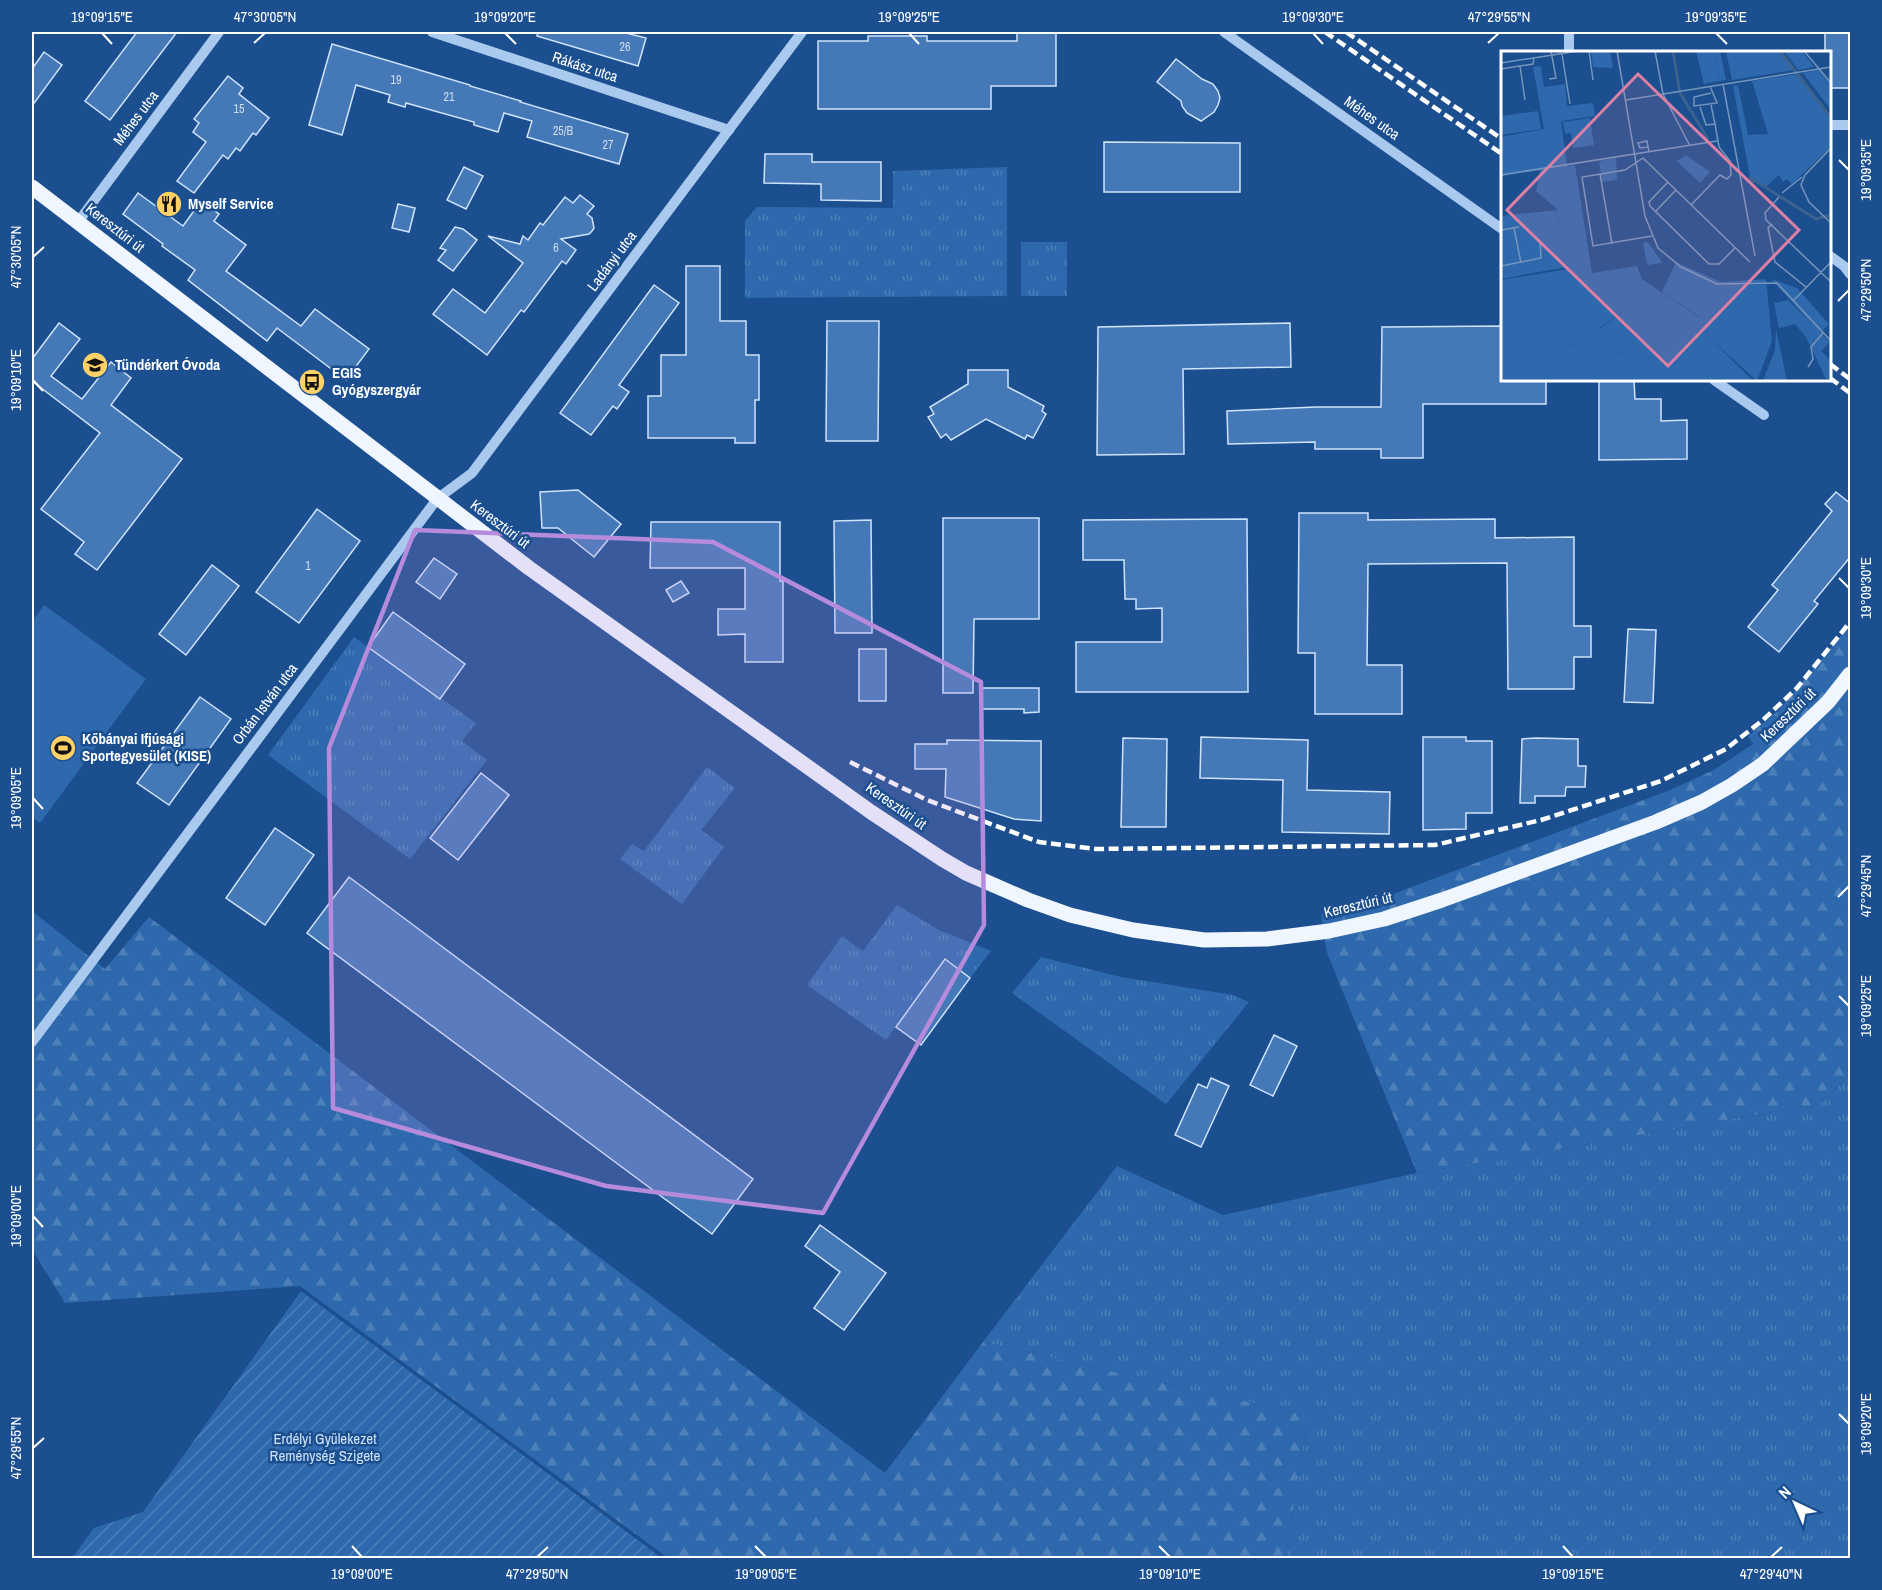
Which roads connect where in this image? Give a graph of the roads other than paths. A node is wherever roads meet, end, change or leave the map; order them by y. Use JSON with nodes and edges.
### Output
{"nodes":[{"id":1,"x":219,"y":32,"type":"edge"},
{"id":2,"x":432,"y":32,"type":"edge"},
{"id":3,"x":802,"y":32,"type":"edge"},
{"id":4,"x":1224,"y":32,"type":"edge"},
{"id":5,"x":1569,"y":32,"type":"edge"},
{"id":6,"x":1569,"y":51,"type":"edge"},
{"id":7,"x":1831,"y":125,"type":"edge"},
{"id":8,"x":1851,"y":125,"type":"edge"},
{"id":9,"x":729,"y":130,"type":"junction"},
{"id":10,"x":32,"y":188,"type":"edge"},
{"id":11,"x":78,"y":222,"type":"junction"},
{"id":12,"x":1501,"y":228,"type":"edge"},
{"id":13,"x":1831,"y":257,"type":"edge"},
{"id":14,"x":1851,"y":274,"type":"edge"},
{"id":15,"x":1715,"y":381,"type":"edge"},
{"id":16,"x":1764,"y":415,"type":"dead end"},
{"id":17,"x":436,"y":499,"type":"junction"},
{"id":18,"x":1851,"y":674,"type":"edge"},
{"id":19,"x":32,"y":1042,"type":"edge"}],
"edges":[{"from":1,"to":11,"type":"street","name":"Méhes utca"},
{"from":2,"to":9,"type":"street","name":"Rákász utca"},
{"from":3,"to":9,"type":"street","name":"Ladányi utca"},
{"from":4,"to":12,"type":"street","name":"Méhes utca"},
{"from":5,"to":6,"type":"street"},
{"from":7,"to":8,"type":"street"},
{"from":9,"to":17,"type":"street","name":"Ladányi utca"},
{"from":10,"to":11,"type":"main road","name":"Keresztúri út"},
{"from":11,"to":17,"type":"main road","name":"Keresztúri út"},
{"from":13,"to":14,"type":"street"},
{"from":15,"to":16,"type":"street"},
{"from":17,"to":18,"type":"main road","name":"Keresztúri út"},
{"from":17,"to":19,"type":"street","name":"Orbán István utca"}]}
